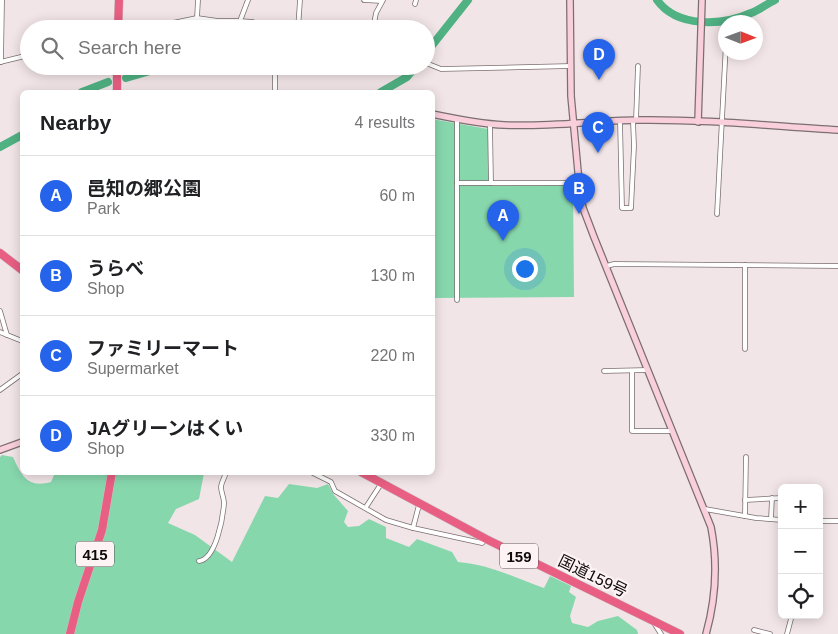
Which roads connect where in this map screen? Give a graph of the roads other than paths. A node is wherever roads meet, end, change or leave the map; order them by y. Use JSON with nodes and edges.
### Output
{"nodes":[{"id":1,"x":2,"y":0,"type":"edge"},
{"id":2,"x":119,"y":0,"type":"edge"},
{"id":3,"x":198,"y":0,"type":"edge"},
{"id":4,"x":248,"y":0,"type":"edge"},
{"id":5,"x":300,"y":0,"type":"edge"},
{"id":6,"x":364,"y":0,"type":"edge"},
{"id":7,"x":383,"y":0,"type":"edge"},
{"id":8,"x":570,"y":0,"type":"edge"},
{"id":9,"x":702,"y":0,"type":"edge"},
{"id":10,"x":197,"y":18,"type":"junction"},
{"id":11,"x":118,"y":20,"type":"edge"},
{"id":12,"x":187,"y":20,"type":"edge"},
{"id":13,"x":211,"y":20,"type":"edge"},
{"id":14,"x":240,"y":20,"type":"edge"},
{"id":15,"x":299,"y":20,"type":"edge"},
{"id":16,"x":375,"y":20,"type":"edge"},
{"id":17,"x":20,"y":57,"type":"edge"},
{"id":18,"x":725,"y":60,"type":"edge"},
{"id":19,"x":0,"y":62,"type":"edge"},
{"id":20,"x":571,"y":66,"type":"junction"},
{"id":21,"x":638,"y":66,"type":"dead end"},
{"id":22,"x":435,"y":67,"type":"edge"},
{"id":23,"x":117,"y":75,"type":"edge"},
{"id":24,"x":275,"y":75,"type":"edge"},
{"id":25,"x":117,"y":90,"type":"edge"},
{"id":26,"x":276,"y":90,"type":"edge"},
{"id":27,"x":435,"y":115,"type":"edge"},
{"id":28,"x":457,"y":119,"type":"junction"},
{"id":29,"x":635,"y":120,"type":"junction"},
{"id":30,"x":620,"y":121,"type":"junction"},
{"id":31,"x":698,"y":122,"type":"junction"},
{"id":32,"x":490,"y":124,"type":"junction"},
{"id":33,"x":572,"y":124,"type":"junction"},
{"id":34,"x":721,"y":124,"type":"junction"},
{"id":35,"x":838,"y":130,"type":"edge"},
{"id":36,"x":578,"y":178,"type":"junction"},
{"id":37,"x":457,"y":183,"type":"junction"},
{"id":38,"x":491,"y":183,"type":"junction"},
{"id":39,"x":717,"y":214,"type":"dead end"},
{"id":40,"x":0,"y":253,"type":"edge"},
{"id":41,"x":607,"y":266,"type":"junction"},
{"id":42,"x":745,"y":266,"type":"junction"},
{"id":43,"x":838,"y":266,"type":"edge"},
{"id":44,"x":20,"y":268,"type":"edge"},
{"id":45,"x":458,"y":300,"type":"dead end"},
{"id":46,"x":0,"y":312,"type":"edge"},
{"id":47,"x":0,"y":332,"type":"edge"},
{"id":48,"x":7,"y":335,"type":"junction"},
{"id":49,"x":20,"y":340,"type":"edge"},
{"id":50,"x":745,"y":349,"type":"dead end"},
{"id":51,"x":632,"y":370,"type":"junction"},
{"id":52,"x":648,"y":370,"type":"junction"},
{"id":53,"x":604,"y":371,"type":"dead end"},
{"id":54,"x":20,"y":375,"type":"edge"},
{"id":55,"x":0,"y":390,"type":"edge"},
{"id":56,"x":673,"y":431,"type":"junction"},
{"id":57,"x":20,"y":443,"type":"edge"},
{"id":58,"x":0,"y":450,"type":"edge"},
{"id":59,"x":746,"y":457,"type":"dead end"},
{"id":60,"x":111,"y":475,"type":"edge"},
{"id":61,"x":225,"y":475,"type":"edge"},
{"id":62,"x":318,"y":475,"type":"edge"},
{"id":63,"x":367,"y":475,"type":"edge"},
{"id":64,"x":322,"y":477,"type":"joint"},
{"id":65,"x":381,"y":484,"type":"junction"},
{"id":66,"x":772,"y":498,"type":"junction"},
{"id":67,"x":778,"y":498,"type":"edge"},
{"id":68,"x":745,"y":500,"type":"junction"},
{"id":69,"x":419,"y":505,"type":"junction"},
{"id":70,"x":366,"y":507,"type":"junction"},
{"id":71,"x":705,"y":509,"type":"junction"},
{"id":72,"x":745,"y":516,"type":"junction"},
{"id":73,"x":772,"y":519,"type":"junction"},
{"id":74,"x":778,"y":520,"type":"edge"},
{"id":75,"x":823,"y":521,"type":"edge"},
{"id":76,"x":838,"y":521,"type":"edge"},
{"id":77,"x":413,"y":528,"type":"junction"},
{"id":78,"x":486,"y":539,"type":"junction"},
{"id":79,"x":199,"y":561,"type":"dead end"},
{"id":80,"x":791,"y":619,"type":"edge"},
{"id":81,"x":651,"y":620,"type":"junction"},
{"id":82,"x":754,"y":630,"type":"dead end"},
{"id":83,"x":70,"y":634,"type":"edge"},
{"id":84,"x":661,"y":634,"type":"edge"},
{"id":85,"x":680,"y":634,"type":"edge"},
{"id":86,"x":706,"y":634,"type":"edge"},
{"id":87,"x":770,"y":634,"type":"edge"},
{"id":88,"x":787,"y":634,"type":"edge"}],
"edges":[{"from":1,"to":19,"type":"street"},
{"from":2,"to":11,"type":"highway"},
{"from":3,"to":10,"type":"street"},
{"from":4,"to":14,"type":"street"},
{"from":5,"to":15,"type":"street"},
{"from":6,"to":7,"type":"street"},
{"from":7,"to":16,"type":"street"},
{"from":8,"to":20,"type":"street"},
{"from":9,"to":31,"type":"street"},
{"from":10,"to":12,"type":"street"},
{"from":10,"to":13,"type":"street"},
{"from":17,"to":19,"type":"street"},
{"from":18,"to":34,"type":"street"},
{"from":20,"to":22,"type":"street"},
{"from":20,"to":33,"type":"street"},
{"from":21,"to":29,"type":"street"},
{"from":23,"to":25,"type":"highway"},
{"from":24,"to":26,"type":"street"},
{"from":27,"to":28,"type":"street"},
{"from":28,"to":32,"type":"street"},
{"from":28,"to":37,"type":"street"},
{"from":29,"to":30,"type":"street"},
{"from":29,"to":30,"type":"street"},
{"from":29,"to":31,"type":"street"},
{"from":30,"to":33,"type":"street"},
{"from":31,"to":34,"type":"street"},
{"from":32,"to":33,"type":"street"},
{"from":32,"to":38,"type":"street"},
{"from":33,"to":36,"type":"street"},
{"from":34,"to":35,"type":"street"},
{"from":34,"to":39,"type":"street"},
{"from":36,"to":38,"type":"street"},
{"from":36,"to":41,"type":"street"},
{"from":37,"to":38,"type":"street"},
{"from":37,"to":45,"type":"street"},
{"from":40,"to":44,"type":"highway"},
{"from":41,"to":42,"type":"street"},
{"from":41,"to":52,"type":"street"},
{"from":42,"to":43,"type":"street"},
{"from":42,"to":50,"type":"street"},
{"from":46,"to":48,"type":"street"},
{"from":47,"to":48,"type":"street"},
{"from":48,"to":49,"type":"street"},
{"from":51,"to":52,"type":"street"},
{"from":51,"to":53,"type":"street"},
{"from":51,"to":56,"type":"street"},
{"from":52,"to":56,"type":"street"},
{"from":54,"to":55,"type":"street"},
{"from":56,"to":71,"type":"street"},
{"from":57,"to":58,"type":"street"},
{"from":59,"to":68,"type":"street"},
{"from":60,"to":83,"type":"highway","number":"415"},
{"from":61,"to":79,"type":"street"},
{"from":62,"to":64,"type":"street"},
{"from":63,"to":65,"type":"highway","name":"国道159号","number":"159"},
{"from":64,"to":70,"type":"street"},
{"from":65,"to":69,"type":"highway","name":"国道159号","number":"159"},
{"from":65,"to":70,"type":"street"},
{"from":66,"to":67,"type":"street"},
{"from":66,"to":68,"type":"street"},
{"from":66,"to":73,"type":"street"},
{"from":68,"to":72,"type":"street"},
{"from":69,"to":77,"type":"street"},
{"from":69,"to":78,"type":"highway","name":"国道159号","number":"159"},
{"from":70,"to":77,"type":"street"},
{"from":71,"to":72,"type":"street"},
{"from":71,"to":86,"type":"street"},
{"from":72,"to":73,"type":"street"},
{"from":73,"to":74,"type":"street"},
{"from":75,"to":76,"type":"street"},
{"from":77,"to":78,"type":"street"},
{"from":78,"to":81,"type":"highway","name":"国道159号","number":"159"},
{"from":80,"to":88,"type":"street"},
{"from":81,"to":84,"type":"street"},
{"from":81,"to":85,"type":"highway","name":"国道159号","number":"159"},
{"from":82,"to":87,"type":"street"}]}
